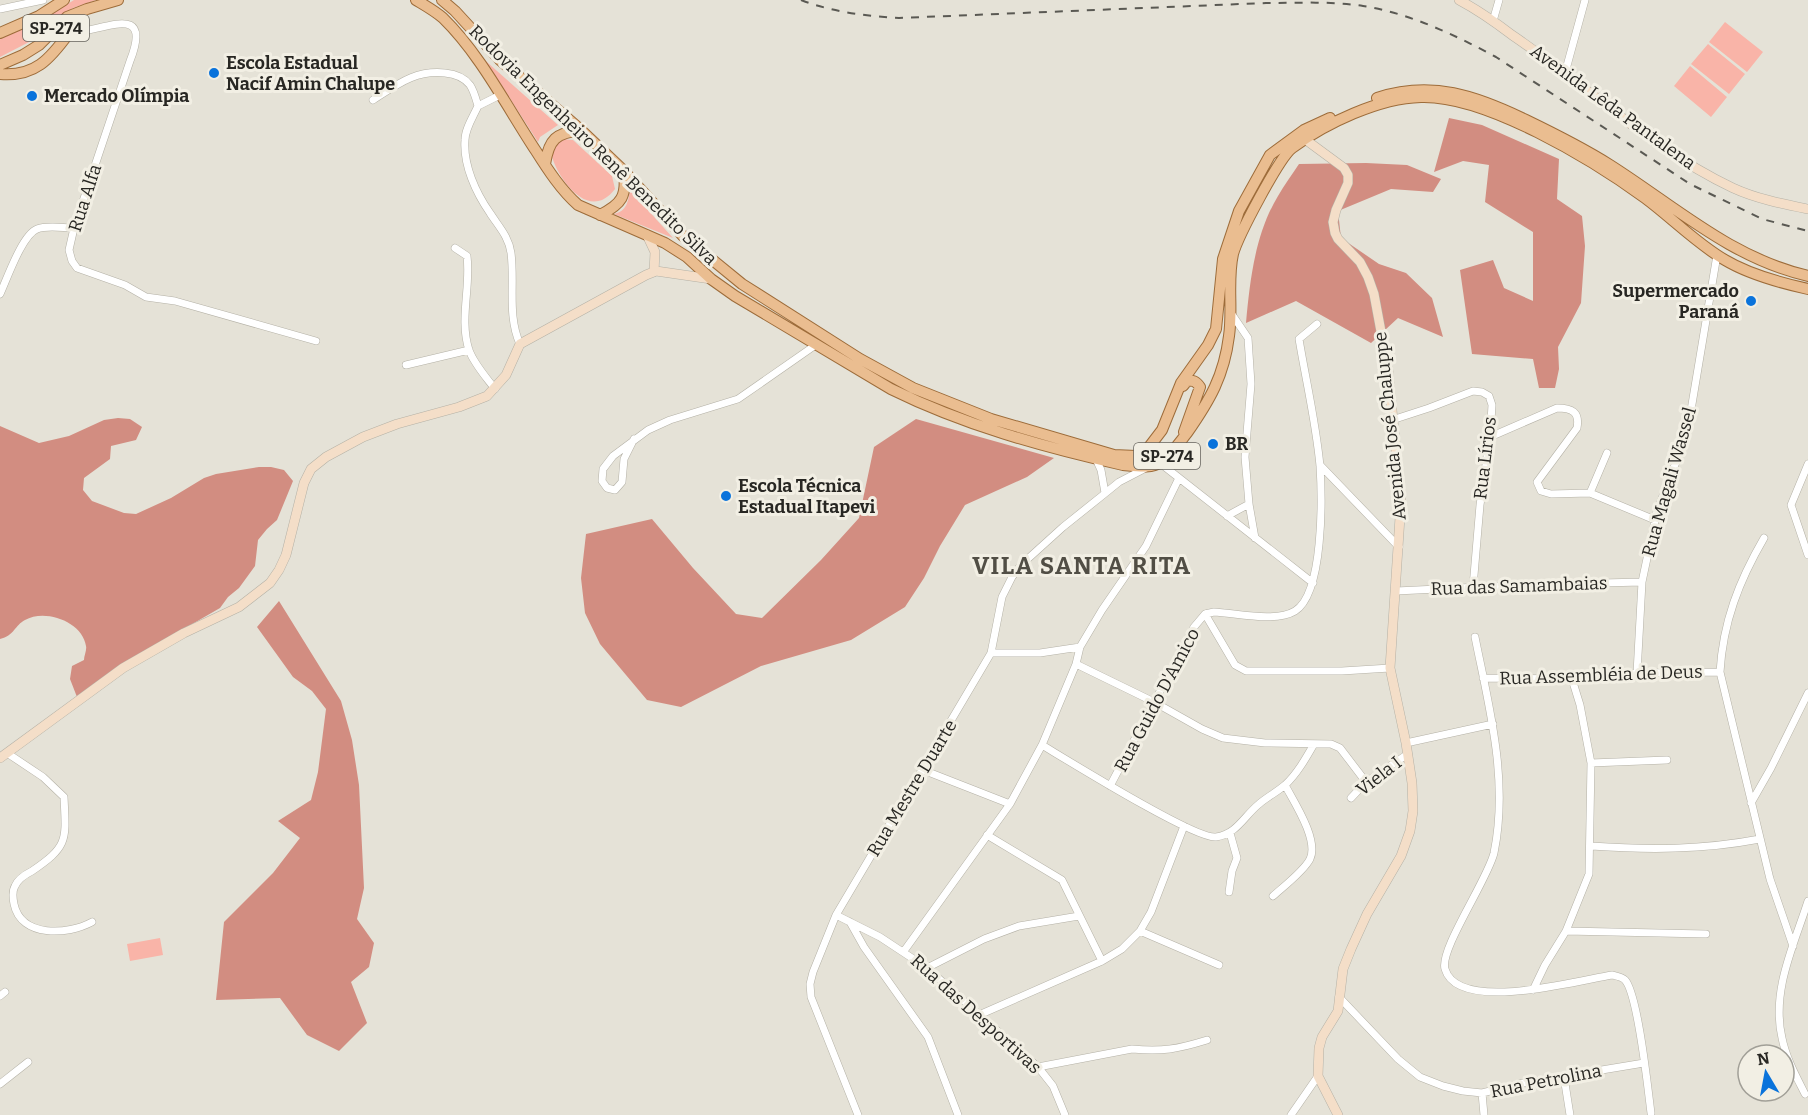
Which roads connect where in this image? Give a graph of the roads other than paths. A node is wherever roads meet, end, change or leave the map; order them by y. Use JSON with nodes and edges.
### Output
{"nodes":[{"id":1,"x":43,"y":0,"type":"edge"},
{"id":2,"x":61,"y":0,"type":"edge"},
{"id":3,"x":118,"y":0,"type":"edge"},
{"id":4,"x":416,"y":0,"type":"edge"},
{"id":5,"x":442,"y":0,"type":"edge"},
{"id":6,"x":1459,"y":0,"type":"edge"},
{"id":7,"x":1499,"y":0,"type":"edge"},
{"id":8,"x":1585,"y":0,"type":"edge"},
{"id":9,"x":0,"y":9,"type":"edge"},
{"id":10,"x":67,"y":17,"type":"junction"},
{"id":11,"x":1493,"y":21,"type":"junction"},
{"id":12,"x":0,"y":33,"type":"edge"},
{"id":13,"x":51,"y":33,"type":"junction"},
{"id":14,"x":69,"y":33,"type":"junction"},
{"id":15,"x":44,"y":61,"type":"junction"},
{"id":16,"x":0,"y":65,"type":"edge"},
{"id":17,"x":1565,"y":73,"type":"junction"},
{"id":18,"x":0,"y":74,"type":"edge"},
{"id":19,"x":500,"y":95,"type":"junction"},
{"id":20,"x":373,"y":100,"type":"dead end"},
{"id":21,"x":478,"y":106,"type":"junction"},
{"id":22,"x":581,"y":130,"type":"junction"},
{"id":23,"x":1306,"y":140,"type":"junction"},
{"id":24,"x":544,"y":164,"type":"junction"},
{"id":25,"x":623,"y":170,"type":"junction"},
{"id":26,"x":1808,"y":209,"type":"edge"},
{"id":27,"x":600,"y":215,"type":"junction"},
{"id":28,"x":74,"y":228,"type":"junction"},
{"id":29,"x":647,"y":235,"type":"junction"},
{"id":30,"x":455,"y":248,"type":"dead end"},
{"id":31,"x":1717,"y":255,"type":"junction"},
{"id":32,"x":654,"y":272,"type":"junction"},
{"id":33,"x":1808,"y":276,"type":"edge"},
{"id":34,"x":711,"y":279,"type":"junction"},
{"id":35,"x":1808,"y":289,"type":"edge"},
{"id":36,"x":0,"y":294,"type":"edge"},
{"id":37,"x":1231,"y":313,"type":"junction"},
{"id":38,"x":1317,"y":324,"type":"dead end"},
{"id":39,"x":316,"y":341,"type":"dead end"},
{"id":40,"x":520,"y":344,"type":"junction"},
{"id":41,"x":817,"y":344,"type":"junction"},
{"id":42,"x":469,"y":350,"type":"junction"},
{"id":43,"x":406,"y":365,"type":"dead end"},
{"id":44,"x":495,"y":389,"type":"junction"},
{"id":45,"x":1168,"y":411,"type":"junction"},
{"id":46,"x":1392,"y":420,"type":"junction"},
{"id":47,"x":1490,"y":437,"type":"junction"},
{"id":48,"x":1182,"y":438,"type":"junction"},
{"id":49,"x":634,"y":439,"type":"junction"},
{"id":50,"x":1607,"y":453,"type":"dead end"},
{"id":51,"x":1096,"y":459,"type":"junction"},
{"id":52,"x":1156,"y":464,"type":"junction"},
{"id":53,"x":1808,"y":464,"type":"edge"},
{"id":54,"x":1319,"y":465,"type":"junction"},
{"id":55,"x":1179,"y":478,"type":"junction"},
{"id":56,"x":1105,"y":493,"type":"junction"},
{"id":57,"x":1590,"y":493,"type":"junction"},
{"id":58,"x":1249,"y":504,"type":"junction"},
{"id":59,"x":1227,"y":516,"type":"junction"},
{"id":60,"x":1655,"y":520,"type":"junction"},
{"id":61,"x":1255,"y":538,"type":"junction"},
{"id":62,"x":1764,"y":538,"type":"dead end"},
{"id":63,"x":1399,"y":547,"type":"junction"},
{"id":64,"x":1808,"y":555,"type":"edge"},
{"id":65,"x":1642,"y":582,"type":"junction"},
{"id":66,"x":1313,"y":583,"type":"junction"},
{"id":67,"x":1473,"y":588,"type":"junction"},
{"id":68,"x":1396,"y":591,"type":"junction"},
{"id":69,"x":1205,"y":614,"type":"junction"},
{"id":70,"x":1475,"y":637,"type":"dead end"},
{"id":71,"x":1080,"y":647,"type":"junction"},
{"id":72,"x":991,"y":653,"type":"junction"},
{"id":73,"x":1076,"y":664,"type":"junction"},
{"id":74,"x":1390,"y":668,"type":"junction"},
{"id":75,"x":1720,"y":672,"type":"junction"},
{"id":76,"x":1636,"y":673,"type":"junction"},
{"id":77,"x":1483,"y":678,"type":"junction"},
{"id":78,"x":1572,"y":679,"type":"junction"},
{"id":79,"x":1808,"y":693,"type":"edge"},
{"id":80,"x":1154,"y":702,"type":"junction"},
{"id":81,"x":1493,"y":724,"type":"junction"},
{"id":82,"x":1406,"y":743,"type":"junction"},
{"id":83,"x":1314,"y":744,"type":"junction"},
{"id":84,"x":1042,"y":745,"type":"junction"},
{"id":85,"x":1408,"y":753,"type":"junction"},
{"id":86,"x":4,"y":755,"type":"edge"},
{"id":87,"x":1667,"y":760,"type":"dead end"},
{"id":88,"x":1591,"y":763,"type":"junction"},
{"id":89,"x":923,"y":770,"type":"junction"},
{"id":90,"x":1366,"y":782,"type":"junction"},
{"id":91,"x":1285,"y":785,"type":"junction"},
{"id":92,"x":1110,"y":786,"type":"junction"},
{"id":93,"x":1351,"y":798,"type":"dead end"},
{"id":94,"x":1751,"y":803,"type":"junction"},
{"id":95,"x":1010,"y":804,"type":"junction"},
{"id":96,"x":1184,"y":826,"type":"junction"},
{"id":97,"x":1230,"y":833,"type":"junction"},
{"id":98,"x":987,"y":835,"type":"junction"},
{"id":99,"x":1760,"y":839,"type":"junction"},
{"id":100,"x":1591,"y":846,"type":"junction"},
{"id":101,"x":1229,"y":892,"type":"dead end"},
{"id":102,"x":1273,"y":896,"type":"dead end"},
{"id":103,"x":1808,"y":901,"type":"edge"},
{"id":104,"x":836,"y":915,"type":"junction"},
{"id":105,"x":1078,"y":916,"type":"junction"},
{"id":106,"x":849,"y":921,"type":"junction"},
{"id":107,"x":92,"y":922,"type":"dead end"},
{"id":108,"x":1140,"y":931,"type":"junction"},
{"id":109,"x":1566,"y":931,"type":"junction"},
{"id":110,"x":1706,"y":934,"type":"dead end"},
{"id":111,"x":1793,"y":946,"type":"junction"},
{"id":112,"x":904,"y":951,"type":"junction"},
{"id":113,"x":1102,"y":962,"type":"junction"},
{"id":114,"x":1219,"y":965,"type":"dead end"},
{"id":115,"x":927,"y":968,"type":"junction"},
{"id":116,"x":1533,"y":990,"type":"junction"},
{"id":117,"x":1339,"y":997,"type":"junction"},
{"id":118,"x":979,"y":1015,"type":"junction"},
{"id":119,"x":1207,"y":1040,"type":"dead end"},
{"id":120,"x":28,"y":1062,"type":"dead end"},
{"id":121,"x":1644,"y":1063,"type":"junction"},
{"id":122,"x":1038,"y":1067,"type":"junction"},
{"id":123,"x":1318,"y":1076,"type":"junction"},
{"id":124,"x":1564,"y":1077,"type":"junction"},
{"id":125,"x":0,"y":1084,"type":"edge"},
{"id":126,"x":1482,"y":1093,"type":"junction"},
{"id":127,"x":1805,"y":1094,"type":"dead end"},
{"id":128,"x":1651,"y":1113,"type":"dead end"},
{"id":129,"x":858,"y":1115,"type":"edge"},
{"id":130,"x":958,"y":1115,"type":"edge"},
{"id":131,"x":1065,"y":1115,"type":"edge"},
{"id":132,"x":1291,"y":1115,"type":"edge"},
{"id":133,"x":1338,"y":1115,"type":"edge"},
{"id":134,"x":1484,"y":1115,"type":"edge"},
{"id":135,"x":1570,"y":1115,"type":"edge"}],
"edges":[{"from":1,"to":9,"type":"street"},
{"from":2,"to":12,"type":"main road","number":"SP-274"},
{"from":3,"to":10,"type":"main road","number":"SP-274"},
{"from":4,"to":19,"type":"main road","name":"Rodovia Engenheiro Renê Benedito Silva","number":"SP-274"},
{"from":5,"to":22,"type":"main road","name":"Rodovia Engenheiro Renê Benedito Silva","number":"SP-274"},
{"from":6,"to":11,"type":"street","name":"Avenida Lêda Pantalena"},
{"from":7,"to":11,"type":"street"},
{"from":8,"to":17,"type":"street"},
{"from":10,"to":13,"type":"main road","number":"SP-274"},
{"from":10,"to":14,"type":"main road"},
{"from":11,"to":17,"type":"street","name":"Avenida Lêda Pantalena"},
{"from":13,"to":15,"type":"main road"},
{"from":13,"to":16,"type":"main road","number":"SP-274"},
{"from":14,"to":15,"type":"main road"},
{"from":14,"to":28,"type":"street","name":"Rua Alfa"},
{"from":15,"to":18,"type":"main road"},
{"from":17,"to":26,"type":"street","name":"Avenida Lêda Pantalena"},
{"from":19,"to":21,"type":"street"},
{"from":19,"to":24,"type":"main road","name":"Rodovia Engenheiro Renê Benedito Silva","number":"SP-274"},
{"from":20,"to":21,"type":"street"},
{"from":21,"to":40,"type":"street"},
{"from":22,"to":24,"type":"main road"},
{"from":22,"to":25,"type":"main road","name":"Rodovia Engenheiro Renê Benedito Silva","number":"SP-274"},
{"from":23,"to":31,"type":"main road","number":"SP-274"},
{"from":23,"to":37,"type":"main road","number":"SP-274"},
{"from":23,"to":46,"type":"street","name":"Avenida José Chaluppe"},
{"from":24,"to":27,"type":"main road","name":"Rodovia Engenheiro Renê Benedito Silva","number":"SP-274"},
{"from":25,"to":27,"type":"main road"},
{"from":25,"to":45,"type":"main road","name":"Rodovia Engenheiro Renê Benedito Silva","number":"SP-274"},
{"from":27,"to":29,"type":"main road","name":"Rodovia Engenheiro Renê Benedito Silva","number":"SP-274"},
{"from":28,"to":36,"type":"street"},
{"from":28,"to":39,"type":"street","name":"Rua Alfa"},
{"from":29,"to":32,"type":"street"},
{"from":29,"to":34,"type":"main road","name":"Rodovia Engenheiro Renê Benedito Silva","number":"SP-274"},
{"from":30,"to":42,"type":"street"},
{"from":31,"to":35,"type":"main road","number":"SP-274"},
{"from":31,"to":60,"type":"street","name":"Rua Magali Wassel"},
{"from":32,"to":34,"type":"street"},
{"from":32,"to":40,"type":"street"},
{"from":33,"to":45,"type":"main road","name":"Rodovia Engenheiro Renê Benedito Silva","number":"SP-274"},
{"from":34,"to":41,"type":"main road","name":"Rodovia Engenheiro Renê Benedito Silva","number":"SP-274"},
{"from":37,"to":48,"type":"main road","number":"SP-274"},
{"from":37,"to":58,"type":"street"},
{"from":38,"to":54,"type":"street","name":"Rua Guido D'Amico"},
{"from":40,"to":44,"type":"street"},
{"from":41,"to":49,"type":"street"},
{"from":41,"to":51,"type":"main road","name":"Rodovia Engenheiro Renê Benedito Silva","number":"SP-274"},
{"from":42,"to":43,"type":"street"},
{"from":42,"to":44,"type":"street"},
{"from":44,"to":86,"type":"street"},
{"from":45,"to":48,"type":"main road"},
{"from":46,"to":47,"type":"street","name":"Rua Lírios"},
{"from":46,"to":63,"type":"street","name":"Avenida José Chaluppe"},
{"from":47,"to":57,"type":"street"},
{"from":47,"to":67,"type":"street","name":"Rua Lírios"},
{"from":48,"to":52,"type":"main road","number":"SP-274"},
{"from":49,"to":49,"type":"street"},
{"from":50,"to":57,"type":"street"},
{"from":51,"to":52,"type":"main road","name":"Rodovia Engenheiro Renê Benedito Silva","number":"SP-274"},
{"from":51,"to":56,"type":"street"},
{"from":52,"to":55,"type":"street"},
{"from":52,"to":56,"type":"street","name":"Rua Mestre Duarte"},
{"from":53,"to":64,"type":"street"},
{"from":54,"to":63,"type":"street"},
{"from":54,"to":66,"type":"street","name":"Rua Guido D'Amico"},
{"from":55,"to":59,"type":"street"},
{"from":55,"to":71,"type":"street"},
{"from":56,"to":72,"type":"street","name":"Rua Mestre Duarte"},
{"from":57,"to":60,"type":"street"},
{"from":58,"to":59,"type":"street"},
{"from":58,"to":61,"type":"street"},
{"from":59,"to":61,"type":"street"},
{"from":60,"to":65,"type":"street","name":"Rua Magali Wassel"},
{"from":61,"to":66,"type":"street"},
{"from":62,"to":75,"type":"street"},
{"from":63,"to":68,"type":"street","name":"Avenida José Chaluppe"},
{"from":65,"to":67,"type":"street","name":"Rua das Samambaias"},
{"from":65,"to":76,"type":"street","name":"Rua Magali Wassel"},
{"from":66,"to":69,"type":"street","name":"Rua Guido D'Amico"},
{"from":67,"to":68,"type":"street","name":"Rua das Samambaias"},
{"from":68,"to":74,"type":"street","name":"Avenida José Chaluppe"},
{"from":69,"to":74,"type":"street"},
{"from":69,"to":80,"type":"street","name":"Rua Guido D'Amico"},
{"from":70,"to":77,"type":"street"},
{"from":71,"to":72,"type":"street"},
{"from":71,"to":73,"type":"street"},
{"from":72,"to":89,"type":"street","name":"Rua Mestre Duarte"},
{"from":73,"to":80,"type":"street"},
{"from":73,"to":84,"type":"street"},
{"from":74,"to":82,"type":"street","name":"Avenida José Chaluppe"},
{"from":75,"to":76,"type":"street","name":"Rua Assembléia de Deus"},
{"from":75,"to":94,"type":"street"},
{"from":76,"to":78,"type":"street","name":"Rua Assembléia de Deus"},
{"from":77,"to":78,"type":"street","name":"Rua Assembléia de Deus"},
{"from":77,"to":81,"type":"street"},
{"from":78,"to":88,"type":"street"},
{"from":79,"to":94,"type":"street"},
{"from":80,"to":83,"type":"street"},
{"from":80,"to":92,"type":"street","name":"Rua Guido D'Amico"},
{"from":81,"to":82,"type":"street"},
{"from":81,"to":116,"type":"street"},
{"from":82,"to":85,"type":"street","name":"Avenida José Chaluppe"},
{"from":83,"to":90,"type":"street"},
{"from":83,"to":91,"type":"street"},
{"from":84,"to":92,"type":"street"},
{"from":84,"to":95,"type":"street"},
{"from":85,"to":90,"type":"street","name":"Viela I"},
{"from":85,"to":117,"type":"street","name":"Avenida José Chaluppe"},
{"from":86,"to":107,"type":"street"},
{"from":87,"to":88,"type":"street"},
{"from":88,"to":100,"type":"street"},
{"from":89,"to":95,"type":"street"},
{"from":89,"to":104,"type":"street","name":"Rua Mestre Duarte"},
{"from":90,"to":93,"type":"street","name":"Viela I"},
{"from":91,"to":97,"type":"street"},
{"from":91,"to":102,"type":"street"},
{"from":92,"to":96,"type":"street"},
{"from":94,"to":99,"type":"street"},
{"from":95,"to":98,"type":"street"},
{"from":96,"to":97,"type":"street"},
{"from":96,"to":108,"type":"street"},
{"from":97,"to":101,"type":"street"},
{"from":98,"to":105,"type":"street"},
{"from":98,"to":112,"type":"street"},
{"from":99,"to":100,"type":"street"},
{"from":99,"to":111,"type":"street"},
{"from":100,"to":109,"type":"street"},
{"from":103,"to":111,"type":"street"},
{"from":104,"to":106,"type":"street","name":"Rua das Desportivas"},
{"from":104,"to":129,"type":"street","name":"Rua Mestre Duarte"},
{"from":105,"to":113,"type":"street"},
{"from":105,"to":115,"type":"street"},
{"from":106,"to":112,"type":"street","name":"Rua das Desportivas"},
{"from":106,"to":130,"type":"street"},
{"from":108,"to":113,"type":"street"},
{"from":108,"to":114,"type":"street"},
{"from":109,"to":110,"type":"street"},
{"from":109,"to":116,"type":"street"},
{"from":111,"to":127,"type":"street"},
{"from":112,"to":115,"type":"street","name":"Rua das Desportivas"},
{"from":113,"to":118,"type":"street"},
{"from":115,"to":118,"type":"street","name":"Rua das Desportivas"},
{"from":116,"to":121,"type":"street"},
{"from":117,"to":123,"type":"street","name":"Avenida José Chaluppe"},
{"from":117,"to":126,"type":"street","name":"Rua Petrolina"},
{"from":118,"to":122,"type":"street","name":"Rua das Desportivas"},
{"from":119,"to":122,"type":"street"},
{"from":120,"to":125,"type":"street"},
{"from":121,"to":124,"type":"street","name":"Rua Petrolina"},
{"from":121,"to":128,"type":"street"},
{"from":122,"to":131,"type":"street","name":"Rua das Desportivas"},
{"from":123,"to":132,"type":"street"},
{"from":123,"to":133,"type":"street"},
{"from":124,"to":126,"type":"street","name":"Rua Petrolina"},
{"from":124,"to":135,"type":"street"},
{"from":126,"to":134,"type":"street"}]}
